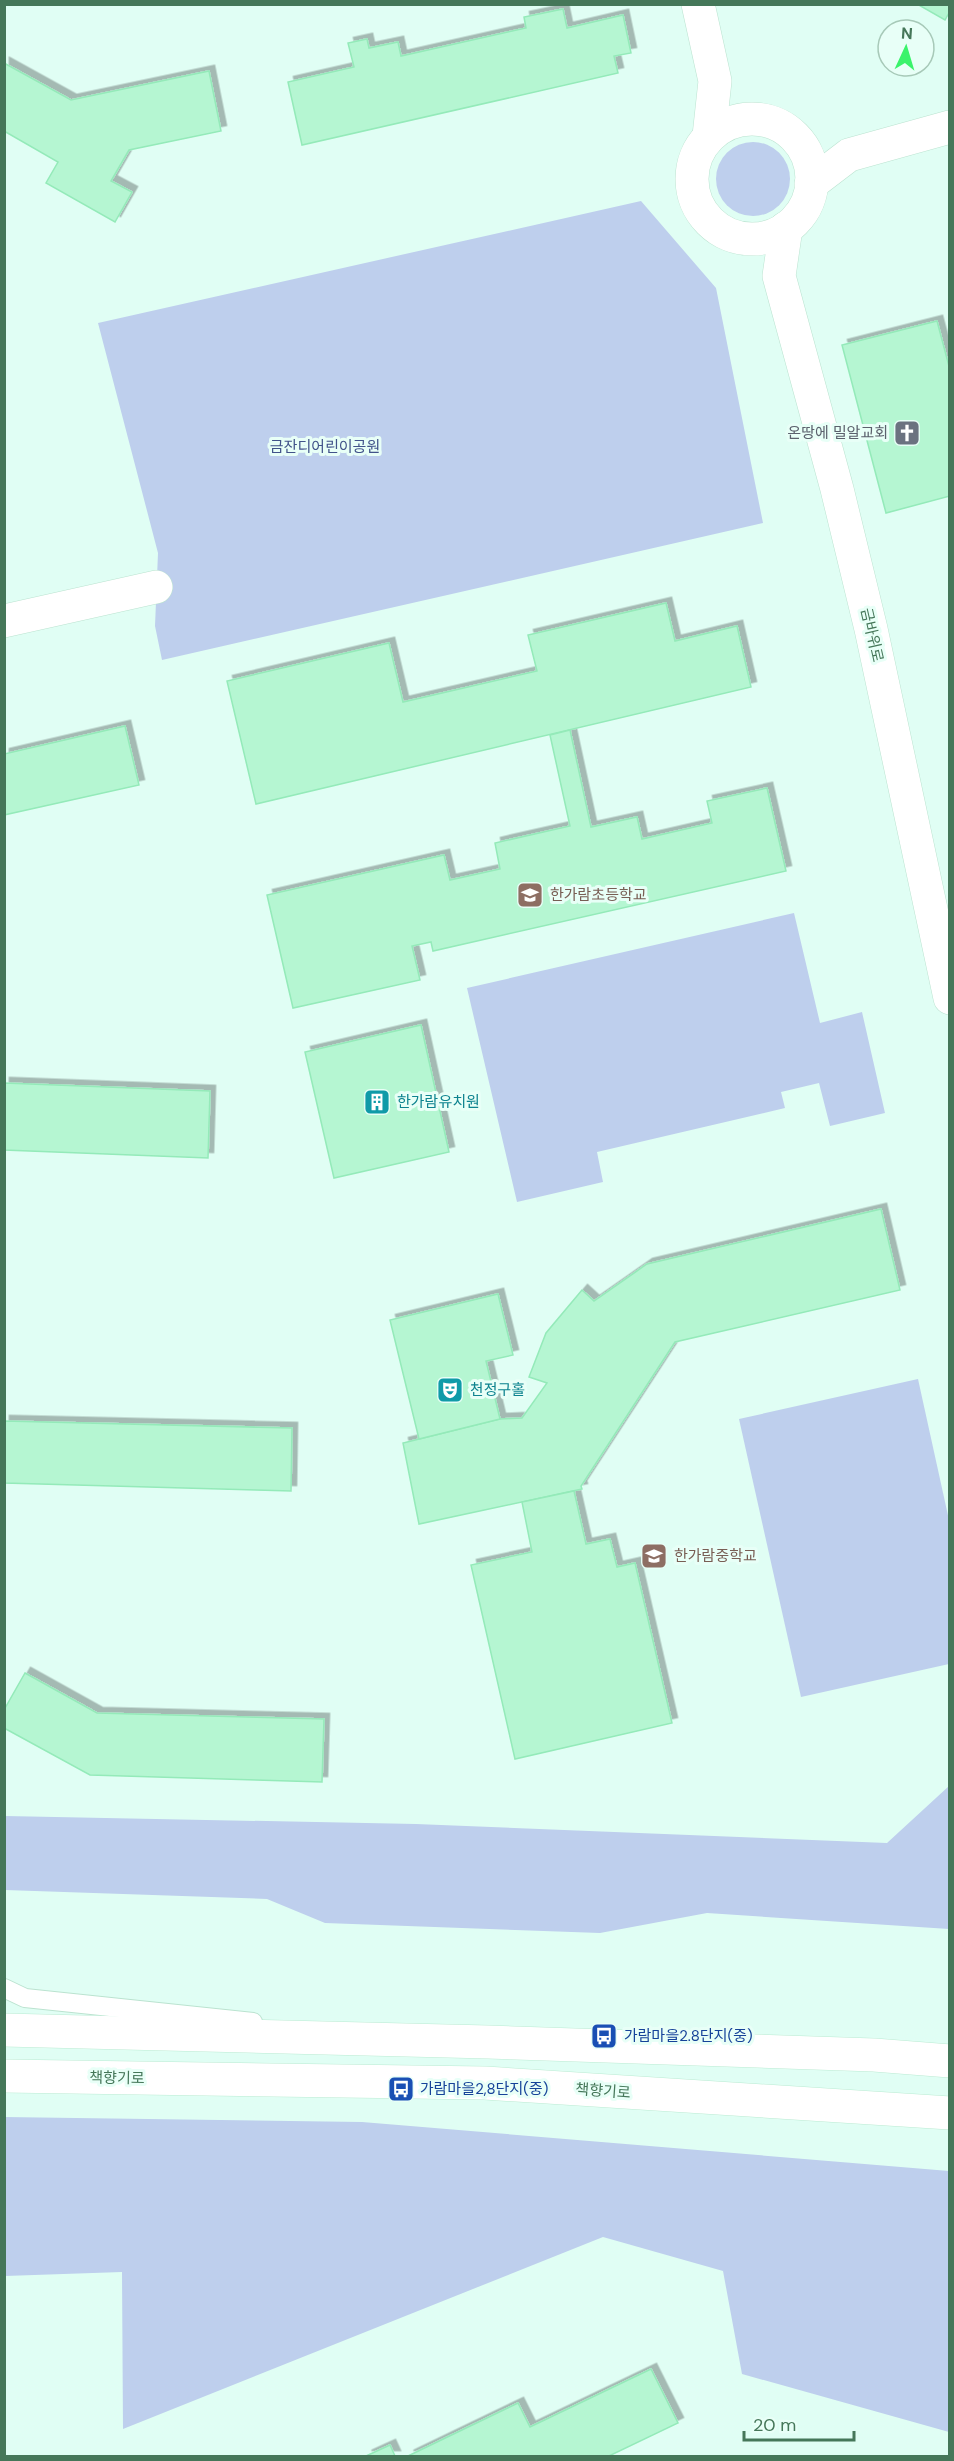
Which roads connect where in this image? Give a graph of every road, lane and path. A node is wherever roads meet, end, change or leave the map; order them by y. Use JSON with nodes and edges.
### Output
{"nodes":[{"id":1,"x":698,"y":4,"type":"edge"},
{"id":2,"x":715,"y":81,"type":"junction"},
{"id":3,"x":754,"y":119,"type":"junction"},
{"id":4,"x":950,"y":127,"type":"edge"},
{"id":5,"x":710,"y":136,"type":"junction"},
{"id":6,"x":802,"y":146,"type":"junction"},
{"id":7,"x":849,"y":155,"type":"junction"},
{"id":8,"x":811,"y":184,"type":"junction"},
{"id":9,"x":786,"y":228,"type":"junction"},
{"id":10,"x":741,"y":237,"type":"junction"},
{"id":11,"x":779,"y":276,"type":"junction"},
{"id":12,"x":156,"y":587,"type":"dead end"},
{"id":13,"x":4,"y":621,"type":"edge"},
{"id":14,"x":950,"y":998,"type":"edge"},
{"id":15,"x":4,"y":1988,"type":"edge"},
{"id":16,"x":4,"y":2030,"type":"edge"},
{"id":17,"x":439,"y":2041,"type":"junction"},
{"id":18,"x":950,"y":2041,"type":"edge"},
{"id":19,"x":874,"y":2055,"type":"junction"},
{"id":20,"x":950,"y":2061,"type":"edge"},
{"id":21,"x":4,"y":2076,"type":"edge"},
{"id":22,"x":950,"y":2113,"type":"edge"}],
"edges":[{"from":1,"to":2,"type":"main road"},
{"from":2,"to":3,"type":"main road"},
{"from":2,"to":5,"type":"main road"},
{"from":3,"to":5,"type":"main road"},
{"from":3,"to":6,"type":"main road"},
{"from":4,"to":7,"type":"main road"},
{"from":5,"to":10,"type":"main road"},
{"from":6,"to":7,"type":"main road"},
{"from":6,"to":8,"type":"main road"},
{"from":7,"to":8,"type":"main road"},
{"from":8,"to":9,"type":"main road"},
{"from":9,"to":10,"type":"main road"},
{"from":9,"to":11,"type":"main road"},
{"from":10,"to":11,"type":"main road"},
{"from":11,"to":14,"type":"main road","name":"금바위로"},
{"from":12,"to":13,"type":"main road"},
{"from":15,"to":17,"type":"lane"},
{"from":16,"to":17,"type":"main road"},
{"from":17,"to":19,"type":"main road"},
{"from":18,"to":19,"type":"main road"},
{"from":19,"to":20,"type":"main road"},
{"from":21,"to":22,"type":"main road","name":"책향기로"}]}
